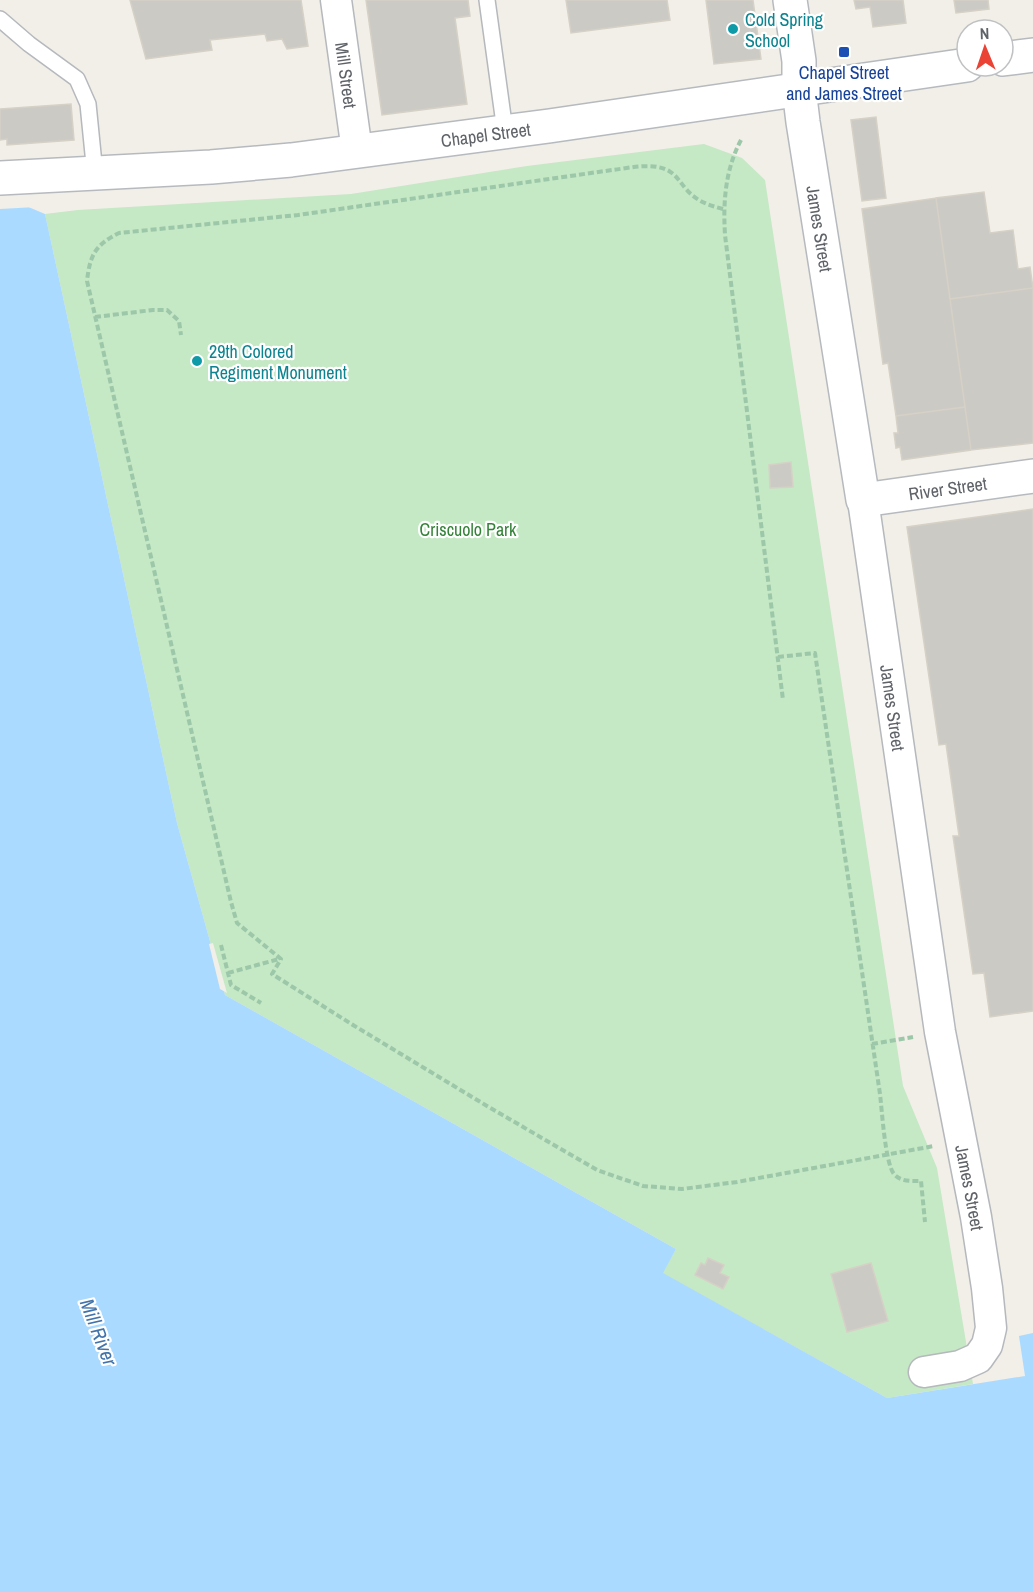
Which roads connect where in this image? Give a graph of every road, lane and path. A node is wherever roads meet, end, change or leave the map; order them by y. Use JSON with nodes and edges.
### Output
{"nodes":[{"id":1,"x":336,"y":0,"type":"edge"},
{"id":2,"x":487,"y":0,"type":"edge"},
{"id":3,"x":790,"y":0,"type":"edge"},
{"id":4,"x":0,"y":19,"type":"edge"},
{"id":5,"x":1033,"y":55,"type":"edge"},
{"id":6,"x":1015,"y":57,"type":"edge"},
{"id":7,"x":955,"y":66,"type":"edge"},
{"id":8,"x":799,"y":89,"type":"junction"},
{"id":9,"x":505,"y":131,"type":"junction"},
{"id":10,"x":741,"y":140,"type":"dead end"},
{"id":11,"x":357,"y":152,"type":"junction"},
{"id":12,"x":94,"y":174,"type":"junction"},
{"id":13,"x":0,"y":178,"type":"edge"},
{"id":14,"x":723,"y":208,"type":"junction"},
{"id":15,"x":95,"y":317,"type":"junction"},
{"id":16,"x":181,"y":335,"type":"dead end"},
{"id":17,"x":1033,"y":476,"type":"edge"},
{"id":18,"x":863,"y":500,"type":"junction"},
{"id":19,"x":778,"y":657,"type":"junction"},
{"id":20,"x":783,"y":700,"type":"dead end"},
{"id":21,"x":220,"y":945,"type":"dead end"},
{"id":22,"x":281,"y":958,"type":"junction"},
{"id":23,"x":228,"y":974,"type":"junction"},
{"id":24,"x":261,"y":1003,"type":"dead end"},
{"id":25,"x":940,"y":1032,"type":"junction"},
{"id":26,"x":872,"y":1044,"type":"junction"},
{"id":27,"x":960,"y":1141,"type":"junction"},
{"id":28,"x":888,"y":1155,"type":"junction"},
{"id":29,"x":925,"y":1222,"type":"dead end"},
{"id":30,"x":924,"y":1372,"type":"dead end"}],
"edges":[{"from":1,"to":11,"type":"street","name":"Mill Street"},
{"from":2,"to":9,"type":"lane"},
{"from":3,"to":8,"type":"main road","name":"James Street"},
{"from":4,"to":12,"type":"lane"},
{"from":5,"to":6,"type":"main road"},
{"from":7,"to":8,"type":"main road","name":"Chapel Street"},
{"from":8,"to":9,"type":"main road","name":"Chapel Street"},
{"from":8,"to":18,"type":"main road","name":"James Street"},
{"from":9,"to":11,"type":"main road","name":"Chapel Street"},
{"from":10,"to":14,"type":"path"},
{"from":11,"to":12,"type":"main road","name":"Chapel Street"},
{"from":12,"to":13,"type":"main road","name":"Chapel Street"},
{"from":14,"to":15,"type":"path"},
{"from":14,"to":19,"type":"path"},
{"from":15,"to":16,"type":"path"},
{"from":15,"to":22,"type":"path"},
{"from":17,"to":18,"type":"main road","name":"River Street"},
{"from":18,"to":25,"type":"street","name":"James Street"},
{"from":19,"to":20,"type":"path"},
{"from":19,"to":26,"type":"path"},
{"from":21,"to":23,"type":"path"},
{"from":22,"to":23,"type":"path"},
{"from":22,"to":28,"type":"path"},
{"from":23,"to":24,"type":"path"},
{"from":25,"to":26,"type":"path"},
{"from":25,"to":27,"type":"street","name":"James Street"},
{"from":26,"to":28,"type":"path"},
{"from":27,"to":28,"type":"path"},
{"from":27,"to":30,"type":"street","name":"James Street"},
{"from":28,"to":29,"type":"path"}]}
